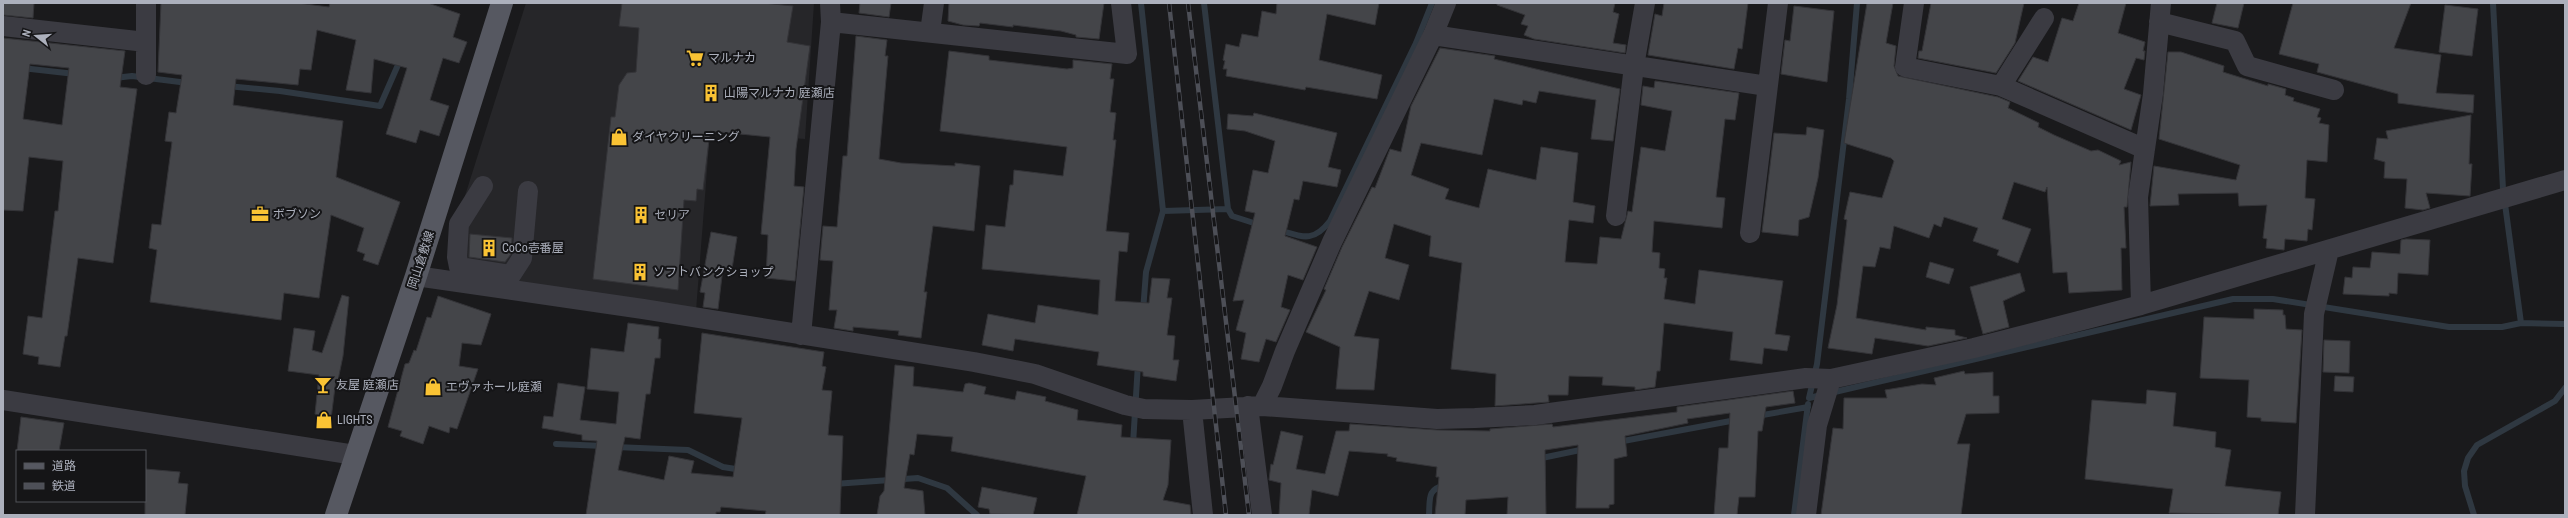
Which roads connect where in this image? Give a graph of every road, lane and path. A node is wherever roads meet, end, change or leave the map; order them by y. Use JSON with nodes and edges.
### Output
{"nodes":[{"id":1,"x":146,"y":3,"type":"edge"},
{"id":2,"x":502,"y":3,"type":"edge"},
{"id":3,"x":934,"y":3,"type":"edge"},
{"id":4,"x":1121,"y":3,"type":"edge"},
{"id":5,"x":1446,"y":3,"type":"edge"},
{"id":6,"x":1645,"y":3,"type":"edge"},
{"id":7,"x":1778,"y":3,"type":"edge"},
{"id":8,"x":1914,"y":3,"type":"edge"},
{"id":9,"x":830,"y":12,"type":"edge"},
{"id":10,"x":2160,"y":13,"type":"edge"},
{"id":11,"x":2044,"y":18,"type":"dead end"},
{"id":12,"x":3,"y":26,"type":"edge"},
{"id":13,"x":930,"y":32,"type":"junction"},
{"id":14,"x":1433,"y":35,"type":"junction"},
{"id":15,"x":146,"y":42,"type":"junction"},
{"id":16,"x":1634,"y":66,"type":"junction"},
{"id":17,"x":146,"y":75,"type":"dead end"},
{"id":18,"x":1767,"y":86,"type":"junction"},
{"id":19,"x":2001,"y":86,"type":"junction"},
{"id":20,"x":2334,"y":90,"type":"dead end"},
{"id":21,"x":2145,"y":149,"type":"junction"},
{"id":22,"x":2565,"y":180,"type":"edge"},
{"id":23,"x":483,"y":186,"type":"dead end"},
{"id":24,"x":528,"y":191,"type":"dead end"},
{"id":25,"x":1616,"y":216,"type":"dead end"},
{"id":26,"x":1750,"y":233,"type":"dead end"},
{"id":27,"x":2329,"y":250,"type":"junction"},
{"id":28,"x":416,"y":276,"type":"junction"},
{"id":29,"x":2141,"y":305,"type":"junction"},
{"id":30,"x":801,"y":335,"type":"junction"},
{"id":31,"x":1821,"y":385,"type":"junction"},
{"id":32,"x":3,"y":400,"type":"edge"},
{"id":33,"x":1255,"y":406,"type":"junction"},
{"id":34,"x":1192,"y":410,"type":"junction"},
{"id":35,"x":355,"y":455,"type":"junction"},
{"id":36,"x":336,"y":515,"type":"edge"},
{"id":37,"x":1203,"y":515,"type":"edge"},
{"id":38,"x":1262,"y":515,"type":"edge"},
{"id":39,"x":1806,"y":515,"type":"edge"},
{"id":40,"x":2305,"y":515,"type":"edge"}],
"edges":[{"from":1,"to":15,"type":"street"},
{"from":2,"to":28,"type":"main road","name":"岡山倉敷線"},
{"from":3,"to":13,"type":"street"},
{"from":4,"to":13,"type":"street"},
{"from":5,"to":14,"type":"street"},
{"from":6,"to":16,"type":"street"},
{"from":7,"to":18,"type":"street"},
{"from":8,"to":19,"type":"street"},
{"from":9,"to":13,"type":"street"},
{"from":9,"to":30,"type":"street"},
{"from":10,"to":20,"type":"street"},
{"from":10,"to":21,"type":"street"},
{"from":11,"to":19,"type":"street"},
{"from":12,"to":15,"type":"street"},
{"from":14,"to":16,"type":"street"},
{"from":14,"to":33,"type":"street"},
{"from":15,"to":17,"type":"street"},
{"from":16,"to":18,"type":"street"},
{"from":16,"to":25,"type":"street"},
{"from":18,"to":26,"type":"street"},
{"from":19,"to":21,"type":"street"},
{"from":21,"to":29,"type":"street"},
{"from":22,"to":27,"type":"street"},
{"from":23,"to":24,"type":"street"},
{"from":27,"to":29,"type":"street"},
{"from":27,"to":40,"type":"street"},
{"from":28,"to":30,"type":"street"},
{"from":28,"to":35,"type":"main road","name":"岡山倉敷線"},
{"from":29,"to":31,"type":"street"},
{"from":30,"to":34,"type":"street"},
{"from":31,"to":33,"type":"street"},
{"from":31,"to":39,"type":"street"},
{"from":32,"to":35,"type":"street"},
{"from":33,"to":34,"type":"street"},
{"from":33,"to":38,"type":"street"},
{"from":34,"to":37,"type":"street"},
{"from":35,"to":36,"type":"main road","name":"岡山倉敷線"}]}
